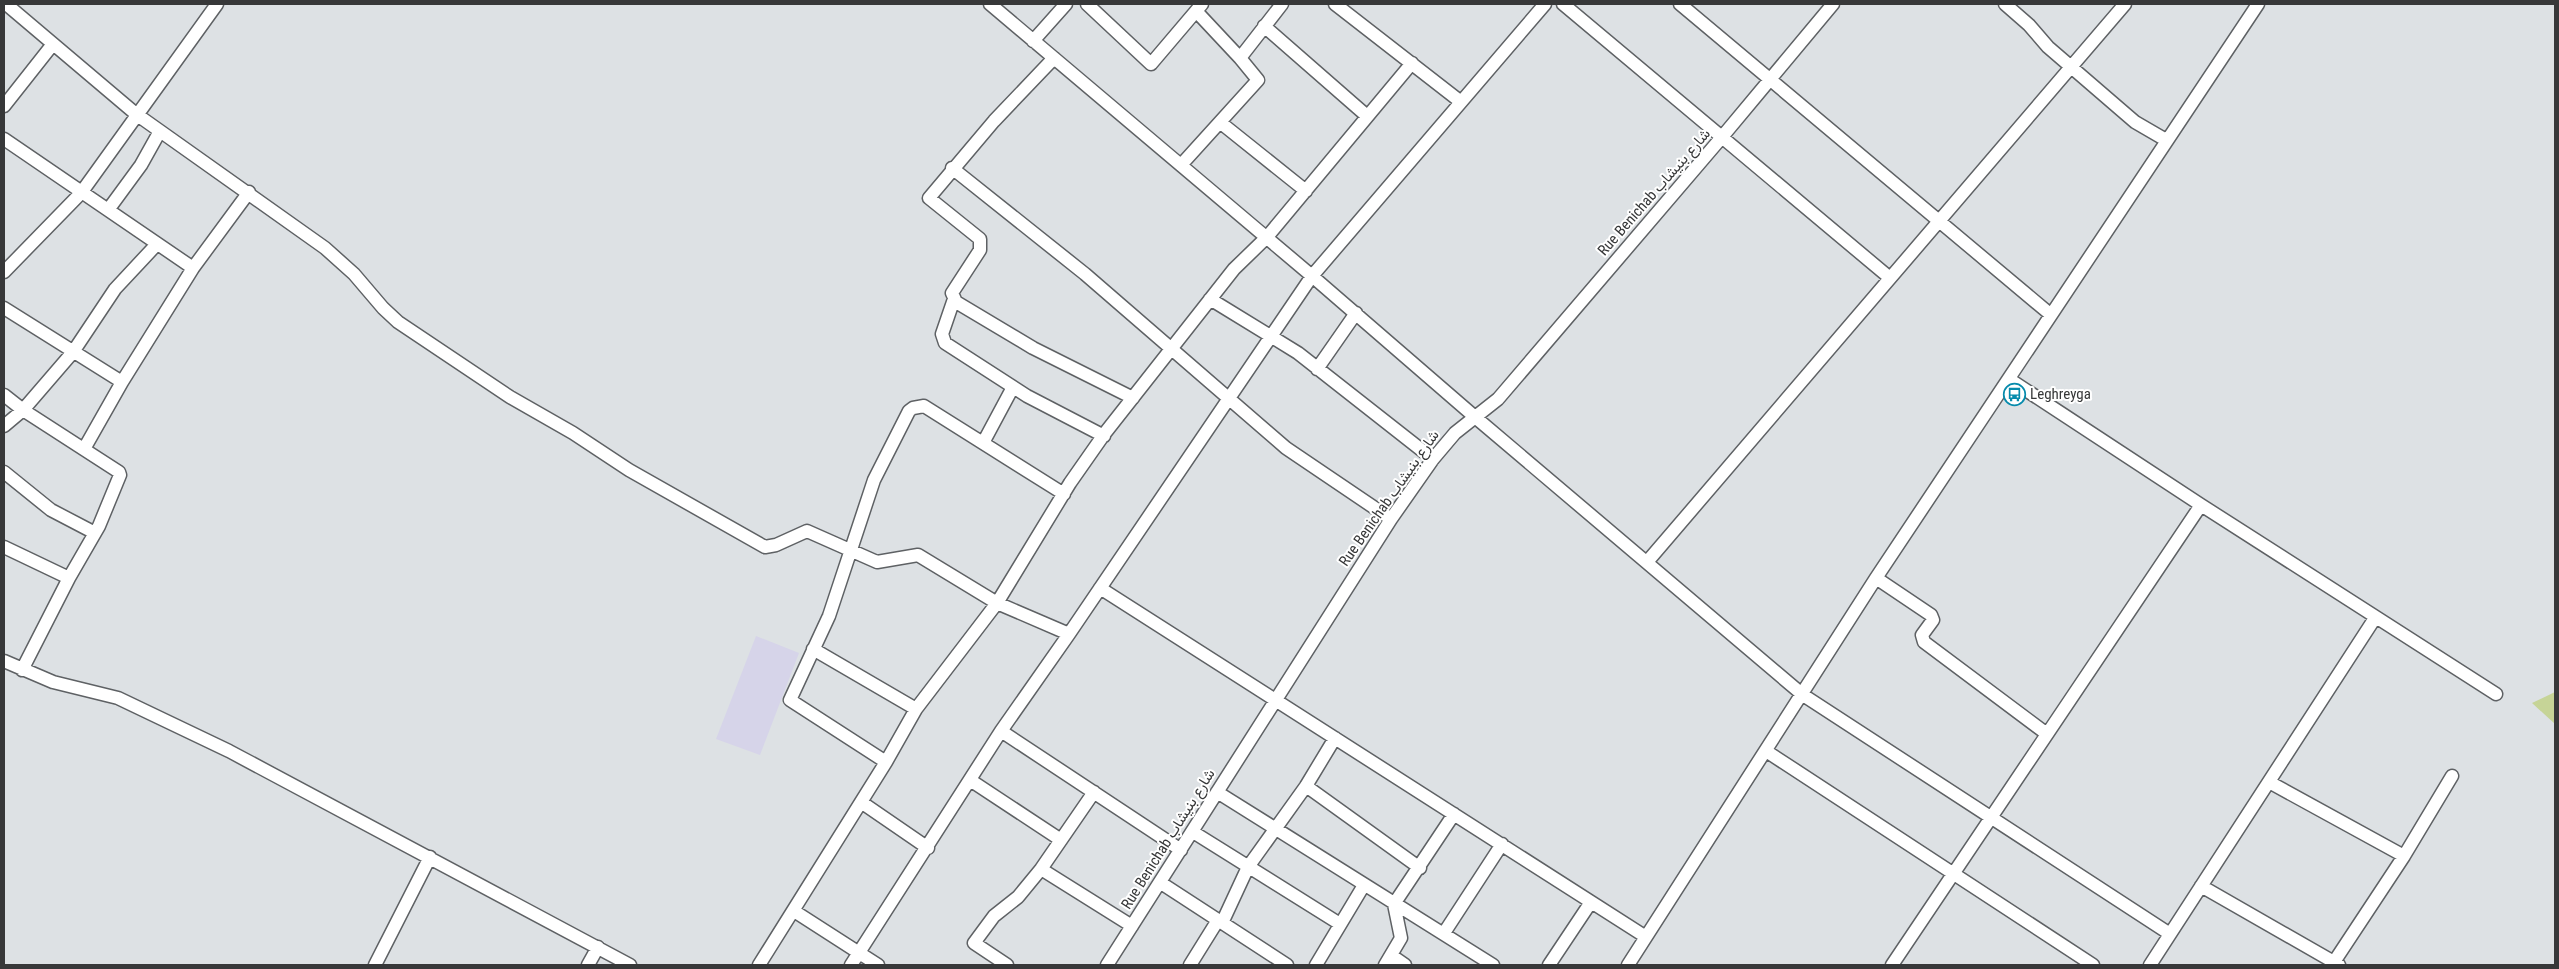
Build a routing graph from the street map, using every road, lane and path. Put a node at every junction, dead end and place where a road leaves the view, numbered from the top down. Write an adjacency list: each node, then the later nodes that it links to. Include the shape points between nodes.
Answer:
1 (6, 4): 18 (street)
2 (217, 4): 26 (street)
3 (990, 4): 17 (street)
4 (1066, 4): 17 (street)
5 (1087, 4): 15 (street, via 1150,64)
6 (1282, 4): 16 (street)
7 (1335, 4): 21 (street)
8 (1545, 4): 24 (street)
9 (1563, 4): 30 (street)
10 (1680, 4): 23 (street)
11 (1833, 4): 23 (street, Rue Benichab شارع بنيشاب)
12 (2005, 4): 22 (street)
13 (2125, 4): 22 (street)
14 (2258, 4): 32 (street)
15 (1199, 8): 20 (street)
16 (1264, 26): 20 (street); 27 (street)
17 (1033, 41): 19 (street)
18 (53, 44): 25 (street); 26 (street)
19 (1054, 58): 33 (street); 34 (street)
20 (1240, 58): 28 (street, via 1258,80)
21 (1412, 63): 24 (street); 27 (street)
22 (2072, 66): 32 (street, via 2135,122); 39 (street)
23 (1770, 79): 30 (street, Rue Benichab شارع بنيشاب); 39 (street)
24 (1461, 102): 44 (street)
25 (4, 106)
26 (136, 114): 29 (street); 35 (street)
27 (1368, 116): 37 (street)
28 (1221, 123): 33 (street); 37 (street)
29 (160, 131): 36 (street); 38 (street, via 142,165)
30 (1722, 137): 45 (street); 62 (street, Rue Benichab شارع بنيشاب, via 1498,399)
31 (4, 139): 35 (street)
32 (2166, 140): 50 (street)
33 (1182, 165): 40 (street)
34 (952, 168): 46 (street, via 930,194 930,200 981,242 980,250 952,293); 52 (street, via 1085,274)
35 (80, 192): 38 (street); 43 (street)
36 (249, 192): 42 (street); 74 (street, via 325,248 398,322 628,470 765,547 806,531)
37 (1306, 192): 40 (street)
38 (108, 210): 41 (street)
39 (1938, 221): 45 (street); 50 (street)
40 (1267, 237): 44 (street); 47 (street, via 1234,268)
41 (157, 244): 42 (street); 53 (street, via 115,289)
42 (193, 268): 56 (street)
43 (4, 272)
44 (1312, 276): 49 (street); 51 (street)
45 (1890, 278): 75 (street)
46 (954, 299): 57 (street, via 942,339); 59 (street, via 1034,348)
47 (1210, 299): 51 (street); 52 (street)
48 (4, 308): 53 (street)
49 (1356, 313): 54 (street); 62 (street)
50 (2050, 314): 55 (street)
51 (1272, 338): 54 (street); 60 (street)
52 (1171, 348): 59 (street); 60 (street)
53 (73, 352): 56 (street); 61 (street)
54 (1317, 369): 67 (street)
55 (2009, 379): 70 (street); 77 (street)
56 (122, 382): 66 (street)
57 (1013, 387): 64 (street); 65 (street)
58 (4, 394): 61 (street)
59 (1133, 398): 64 (street)
60 (1229, 399): 71 (street, via 1286,448); 78 (street)
61 (23, 410): 63 (street); 66 (street)
62 (1475, 417): 67 (street, Rue Benichab شارع بنيشاب, via 1455,433); 75 (street)
63 (4, 426)
64 (1104, 436): 69 (street)
65 (983, 443): 69 (street); 74 (street, via 924,406 908,411 874,480)
66 (84, 449): 72 (street, via 120,475)
67 (1433, 459): 71 (street, Rue Benichab شارع بنيشاب)
68 (4, 472): 72 (street, via 51,510)
69 (1064, 494): 79 (street)
70 (2201, 505): 80 (street); 90 (street)
71 (1391, 519): 87 (street, Rue Benichab شارع بنيشاب)
72 (95, 533): 76 (street)
73 (4, 547): 76 (street)
74 (852, 550): 79 (street, via 877,562 918,555); 82 (street, via 829,616)
75 (1647, 562): 86 (street)
76 (69, 578): 84 (street)
77 (1876, 578): 86 (street); 90 (street, via 1931,615 1933,620 1922,635 1924,642)
78 (1100, 588): 81 (street); 87 (street)
79 (997, 603): 81 (street); 88 (street)
80 (2375, 618): 85 (street); 96 (street)
81 (1069, 634): 89 (street)
82 (813, 649): 88 (street); 93 (street, via 790,700)
83 (4, 661): 84 (street)
84 (22, 670): 110 (street, via 53,682 118,698 229,751)
85 (2496, 694)
86 (1803, 695): 92 (street); 102 (street)
87 (1274, 699): 91 (street); 99 (street, Rue Benichab شارع بنيشاب)
88 (916, 709): 93 (street)
89 (1001, 730): 95 (street); 98 (street)
90 (2047, 734): 102 (street)
91 (1336, 738): 97 (street); 101 (street)
92 (1766, 751): 114 (street); 126 (street)
93 (886, 762): 100 (street)
94 (2452, 776): 109 (street)
95 (970, 780): 105 (street); 107 (street)
96 (2269, 782): 109 (street); 117 (street)
97 (1306, 786): 103 (street); 113 (street)
98 (1094, 792): 105 (street); 108 (street)
99 (1217, 792): 103 (street); 104 (street, Rue Benichab شارع بنيشاب)
100 (861, 802): 107 (street); 120 (street)
101 (1454, 814): 106 (street); 113 (street)
102 (1992, 818): 114 (street); 125 (street)
103 (1275, 828): 111 (street); 116 (street)
104 (1193, 832): 108 (street, Rue Benichab شارع بنيشاب); 111 (street)
105 (1061, 840): 112 (street)
106 (1502, 844): 118 (street); 124 (street)
107 (928, 848): 128 (street)
108 (1181, 850): 115 (street, Rue Benichab شارع بنيشاب)
109 (2404, 856): 130 (street)
110 (430, 857): 127 (street); 131 (street)
111 (1248, 867): 121 (street); 122 (street)
112 (1041, 868): 123 (street); 137 (street, via 1018,896 994,916 974,943)
113 (1420, 868): 119 (street)
114 (1953, 875): 146 (street); 147 (street)
115 (1161, 883): 121 (street); 123 (street, Rue Benichab شارع بنيشاب)
116 (1364, 885): 119 (street); 122 (street)
117 (2202, 886): 125 (street); 130 (street)
118 (1591, 902): 126 (street); 144 (street)
119 (1394, 904): 124 (street); 129 (street, via 1401,938)
120 (794, 911): 128 (street); 134 (street)
121 (1220, 922): 139 (street); 140 (street)
122 (1340, 924): 141 (street)
123 (1132, 926): 138 (street, Rue Benichab شارع بنيشاب)
124 (1444, 934): 143 (street)
125 (2170, 934): 148 (street)
126 (1646, 938): 145 (street)
127 (598, 947): 132 (street); 133 (street)
128 (859, 952): 135 (street); 136 (street)
129 (1388, 961): 142 (street)
130 (2335, 964)
131 (375, 965)
132 (588, 965)
133 (630, 965)
134 (759, 965)
135 (851, 965)
136 (878, 965)
137 (1007, 965)
138 (1107, 965)
139 (1190, 965)
140 (1287, 965)
141 (1316, 965)
142 (1405, 965)
143 (1493, 965)
144 (1549, 965)
145 (1628, 965)
146 (1892, 965)
147 (2093, 965)
148 (2150, 965)

